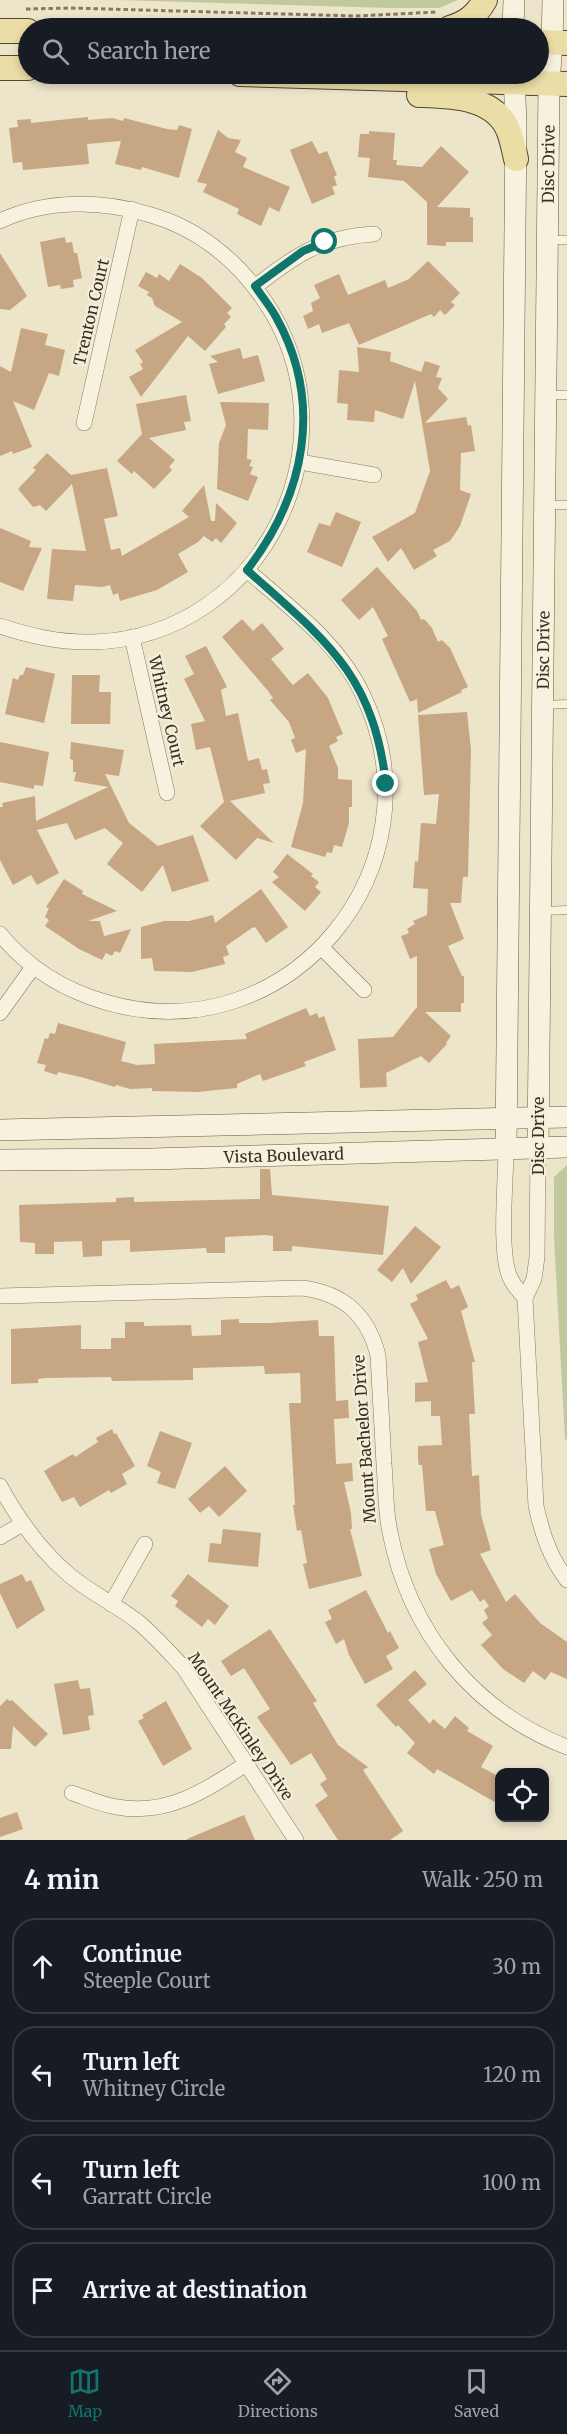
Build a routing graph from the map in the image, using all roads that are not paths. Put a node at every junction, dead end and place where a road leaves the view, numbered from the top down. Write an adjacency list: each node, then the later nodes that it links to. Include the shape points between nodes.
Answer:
1 (485, 0): 4 (main road)
2 (514, 0): 5 (main road)
3 (553, 0): 8 (main road, Disc Drive)
4 (471, 18)
5 (513, 18)
6 (18, 23): 7 (main road)
7 (0, 31)
8 (553, 43): 13 (main road, Disc Drive)
9 (0, 68): 10 (main road)
10 (18, 68)
11 (316, 84): 14 (main road, via 365,93 467,98 501,119)
12 (514, 84): 14 (main road, Disc Drive)
13 (558, 84): 18 (main road, Disc Drive)
14 (516, 159): 42 (main road, Disc Drive)
15 (132, 209): 16 (street, via 69,204); 19 (street, via 186,229 213,246); 22 (street, Trenton Court)
16 (0, 221)
17 (374, 234): 19 (street, via 349,236 303,251)
18 (557, 240): 20 (main road, Disc Drive)
19 (255, 286): 23 (street, via 276,317 297,374 303,413)
20 (546, 395): 21 (lane); 25 (main road, Disc Drive)
21 (567, 395)
22 (84, 423)
23 (300, 462): 24 (street); 27 (street, via 279,522)
24 (374, 475)
25 (544, 505): 26 (lane); 31 (main road, Disc Drive)
26 (567, 505)
27 (247, 570): 29 (street, via 190,615); 36 (street, via 313,629 346,666 363,694 382,753 385,813 377,852 359,898)
28 (0, 626): 29 (street, via 62,641)
29 (132, 637): 32 (street, Whitney Court)
30 (567, 704): 31 (lane)
31 (543, 705): 34 (main road, Disc Drive)
32 (167, 793)
33 (567, 910): 34 (lane)
34 (540, 911): 40 (main road, Disc Drive)
35 (0, 934): 37 (street)
36 (322, 948): 37 (street, via 277,982 250,996 186,1011 154,1011 90,998); 38 (street)
37 (33, 967): 39 (street)
38 (364, 990)
39 (0, 1012)
40 (538, 1118): 41 (main road, Vista Boulevard); 42 (main road, Vista Boulevard); 45 (main road, Disc Drive)
41 (567, 1118)
42 (507, 1119): 43 (main road, Vista Boulevard); 46 (main road, Disc Drive)
43 (0, 1130)
44 (567, 1147): 45 (main road, Vista Boulevard)
45 (538, 1148): 46 (main road, Vista Boulevard); 49 (street, Disc Drive, via 537,1257 534,1279)
46 (506, 1149): 47 (main road, Vista Boulevard); 49 (street, Disc Drive, via 505,1252 509,1275)
47 (0, 1160)
48 (0, 1296): 56 (street, Mount Bachelor Drive, via 303,1288 321,1291 351,1307 365,1322 378,1354 389,1530 408,1596 431,1638 464,1680 522,1726)
49 (525, 1298): 54 (street, Disc Drive, via 536,1506 549,1550)
50 (0, 1486): 51 (street, Mount McKinley Drive)
51 (22, 1524): 52 (street); 55 (street, Mount McKinley Drive, via 68,1574)
52 (0, 1537)
53 (145, 1544): 55 (street)
54 (567, 1581)
55 (111, 1604): 57 (street, Mount McKinley Drive, via 136,1621 183,1667)
56 (567, 1747)
57 (246, 1764): 58 (street, via 205,1791 162,1808 115,1807); 59 (street, Mount McKinley Drive)
58 (72, 1793)
59 (296, 1840)

